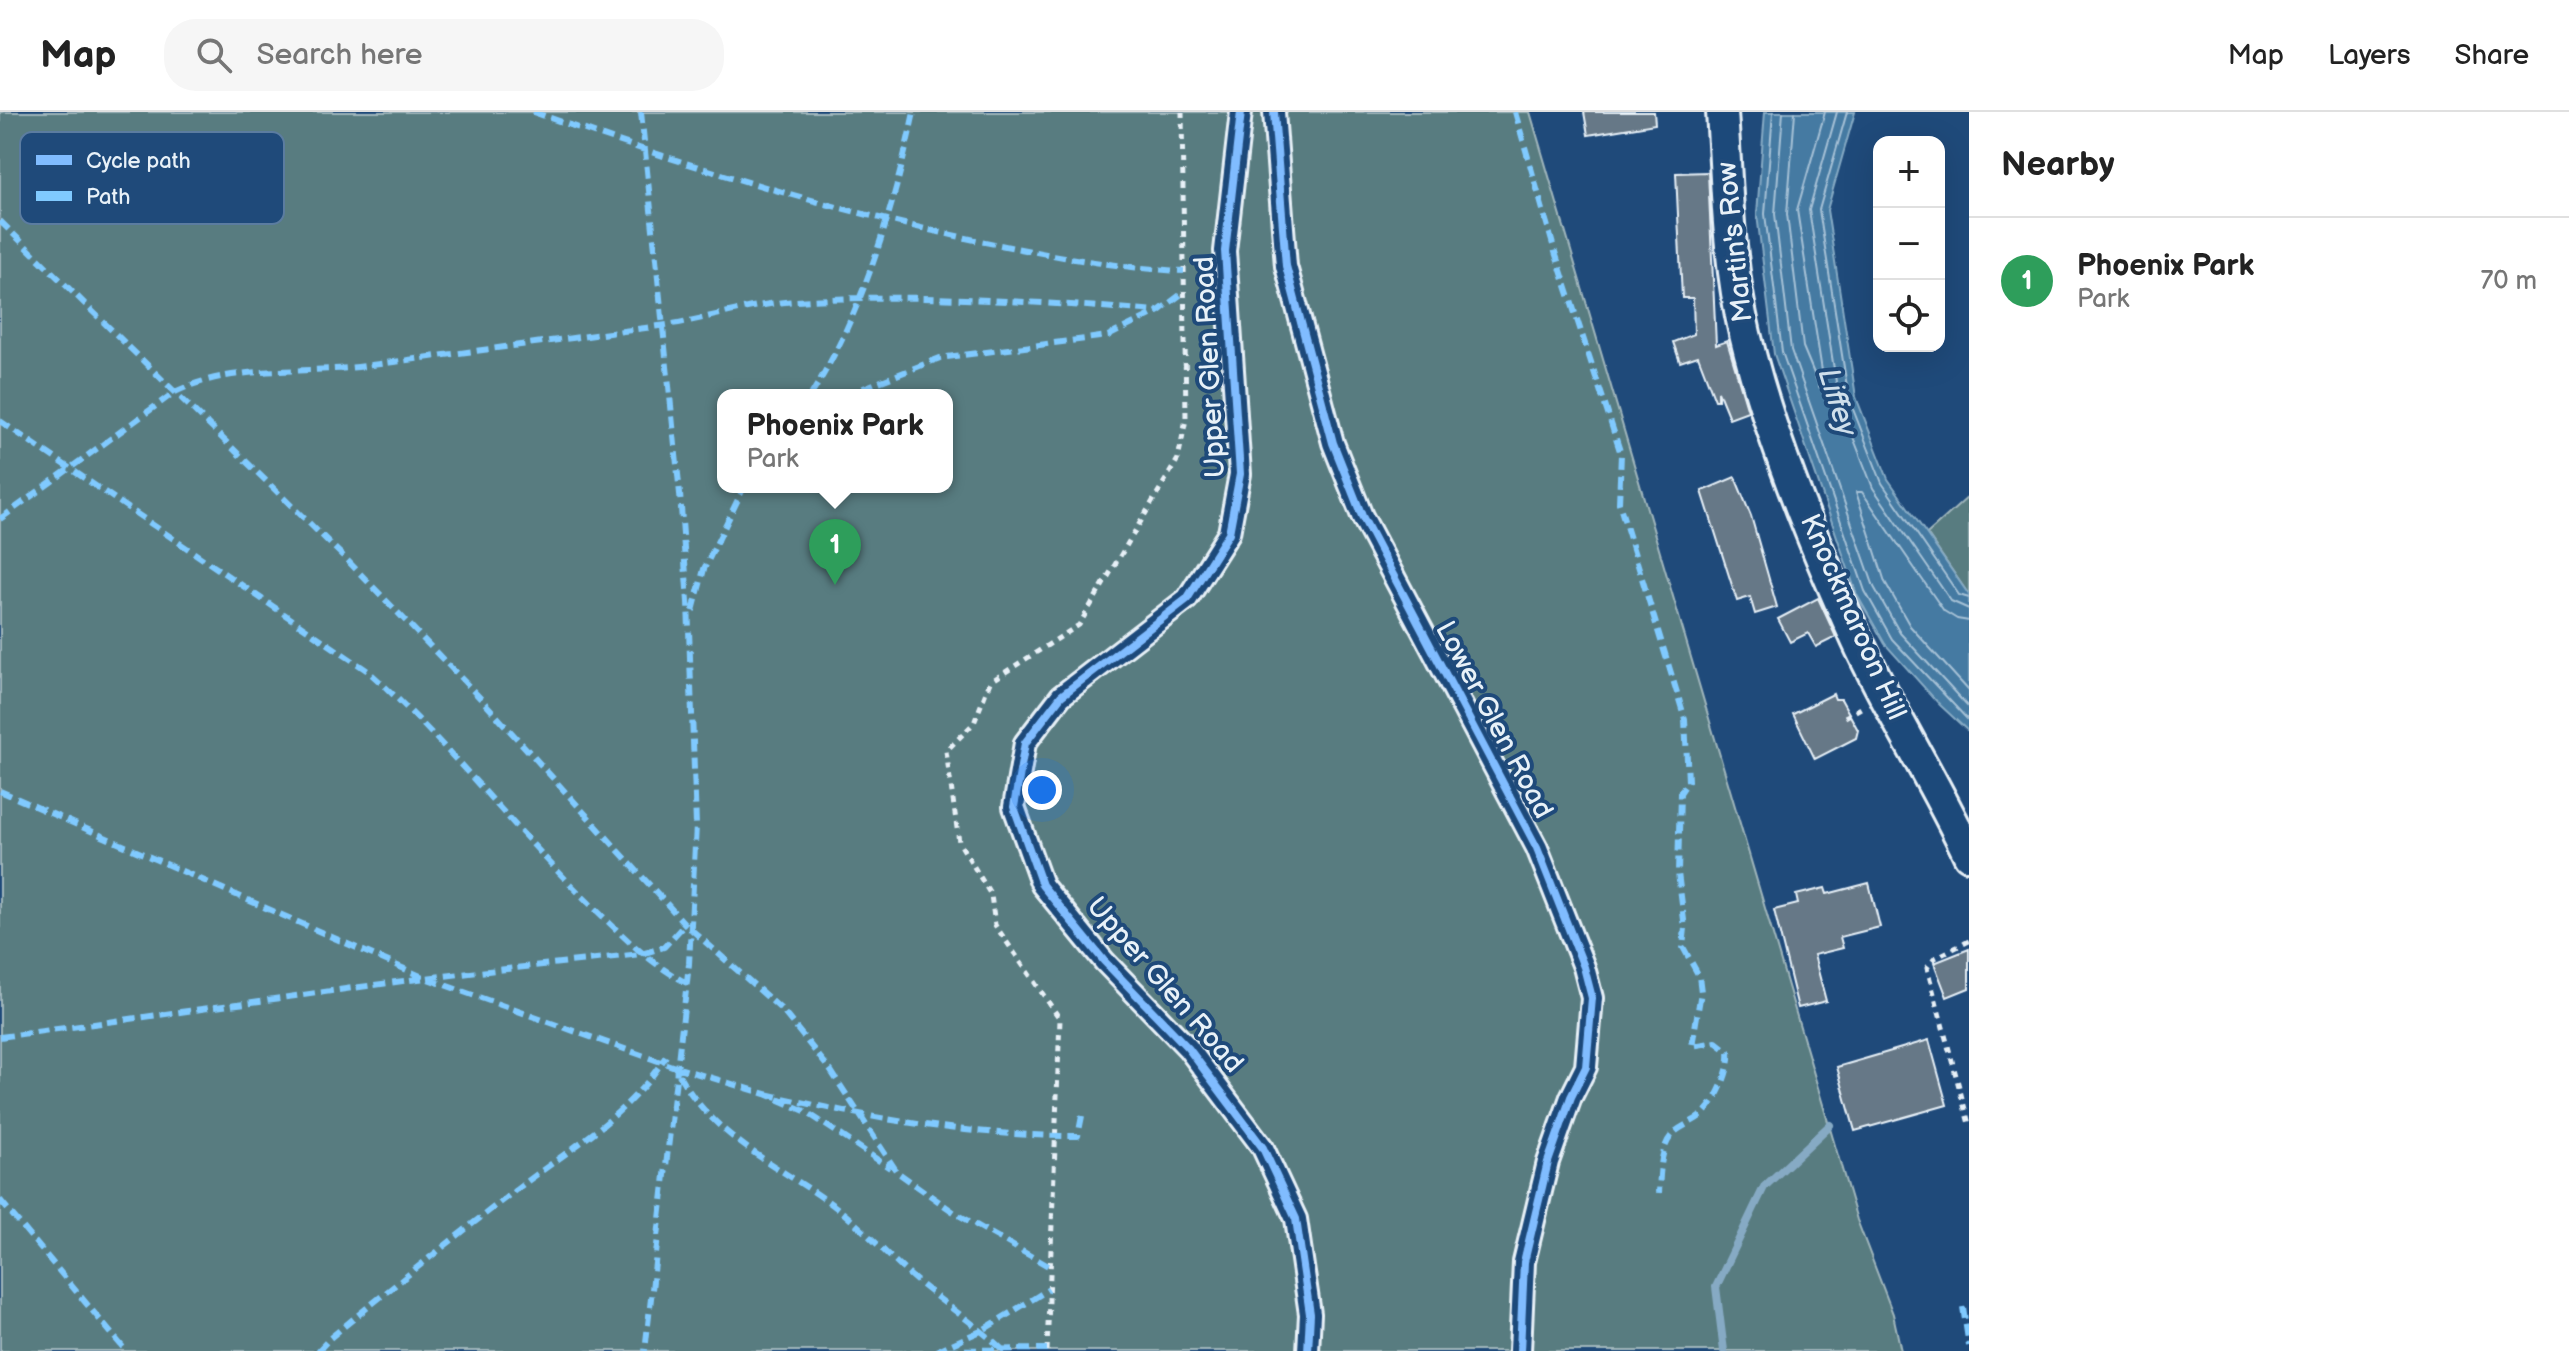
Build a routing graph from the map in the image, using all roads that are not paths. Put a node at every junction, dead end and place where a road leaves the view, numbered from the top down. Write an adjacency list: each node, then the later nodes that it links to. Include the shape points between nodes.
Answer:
1 (1241, 112): 6 (street, Upper Glen Road, via 1225,251 1240,474 1229,533 1187,599 1061,696 1025,743 1014,807 1042,885 1104,961 1188,1048 1263,1148 1296,1219 1310,1314)
2 (1274, 112): 7 (street, Lower Glen Road, via 1286,266 1333,443 1362,516 1537,848 1592,998 1586,1067 1548,1162 1524,1262)
3 (1722, 112): 4 (street, Martin's Row, via 1732,256)
4 (1754, 371): 5 (street, Knockmaroon Hill, via 1858,641)
5 (1969, 855)
6 (1308, 1351)
7 (1520, 1351)

